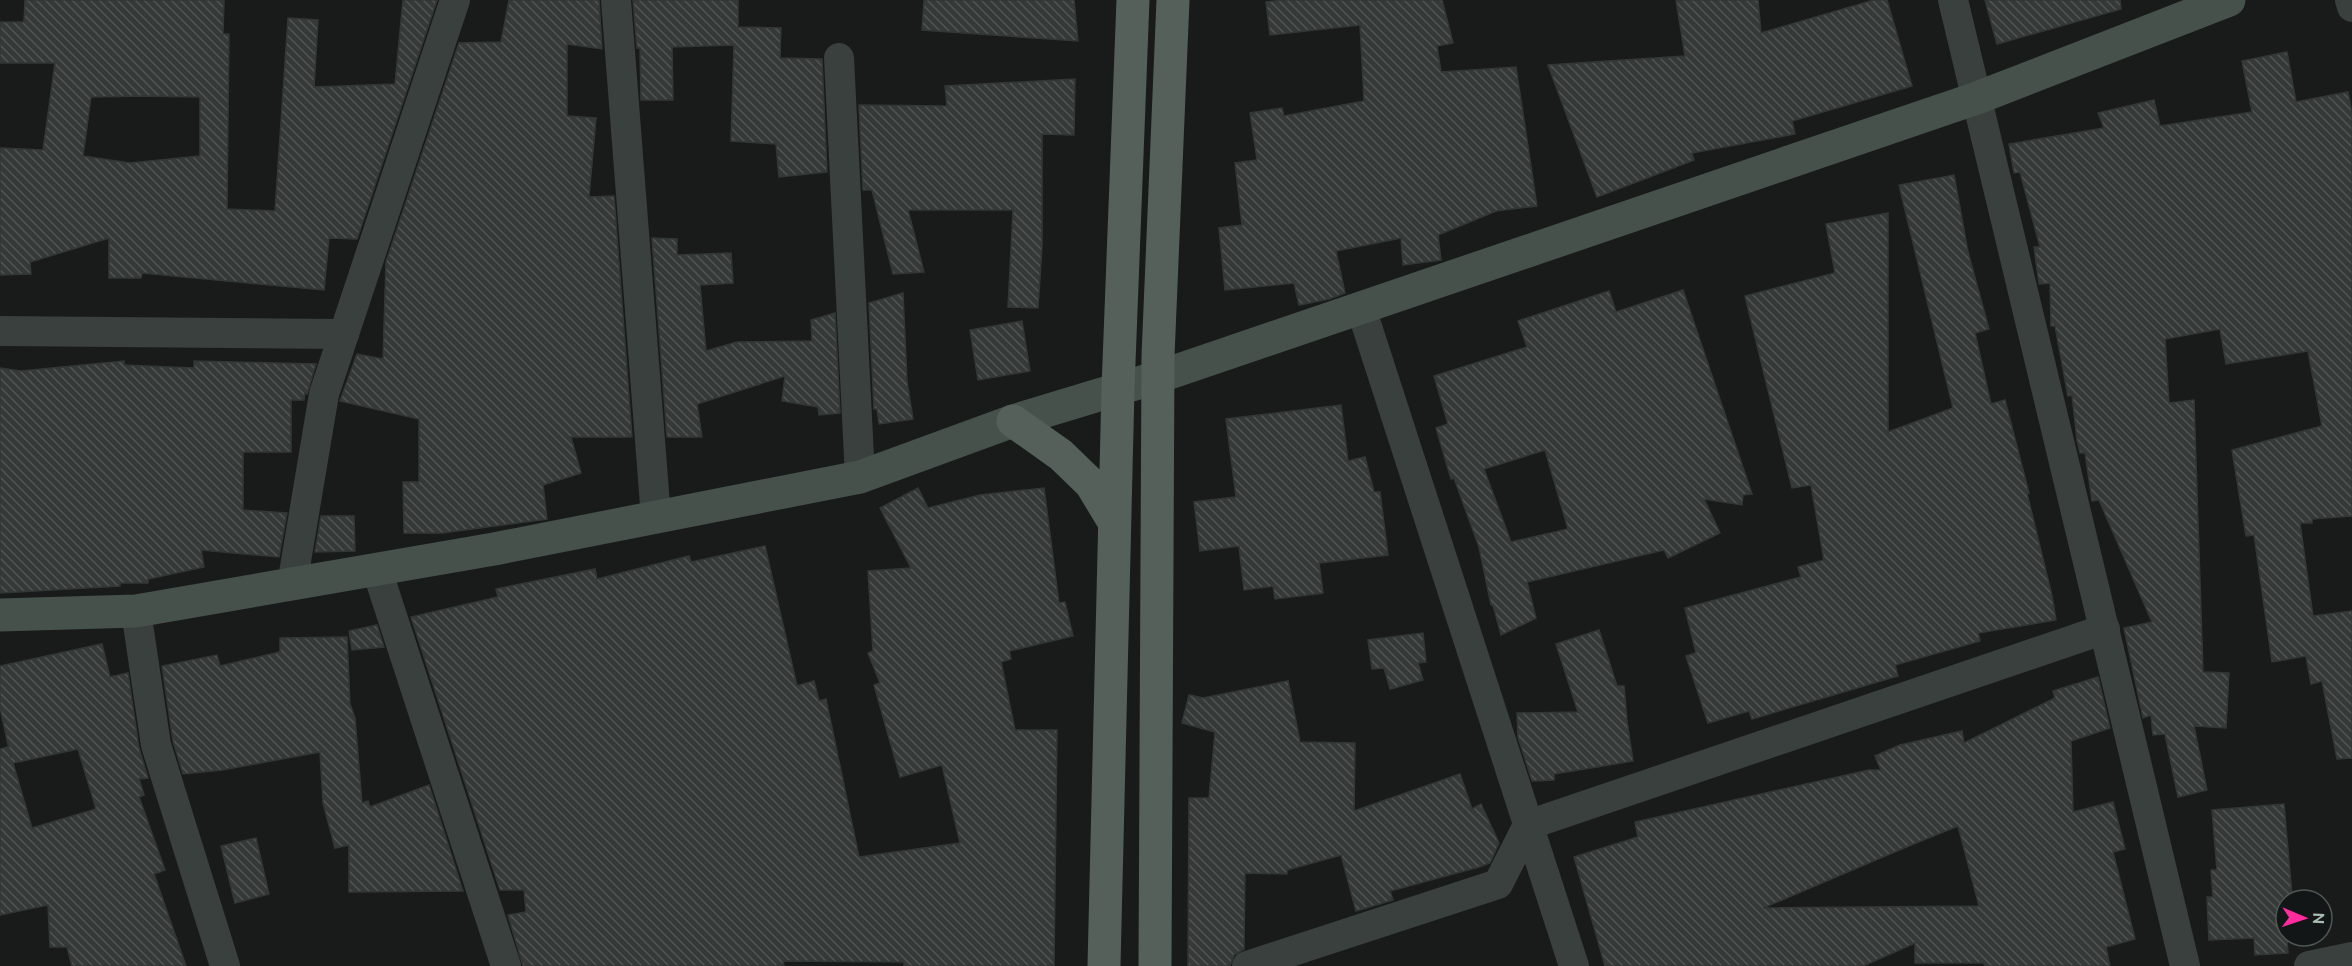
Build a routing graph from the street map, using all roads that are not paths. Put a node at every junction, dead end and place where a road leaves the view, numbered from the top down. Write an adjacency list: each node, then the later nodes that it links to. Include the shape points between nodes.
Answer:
1 (455, 0): 13 (street)
2 (616, 0): 18 (street)
3 (1133, 0): 15 (main road)
4 (1173, 0): 14 (main road)
5 (1953, 0): 10 (street)
6 (2229, 0): 10 (main road)
7 (2350, 0): 8 (street)
8 (2352, 7)
9 (839, 58): 17 (street)
10 (1977, 98): 11 (main road); 24 (street)
11 (1361, 308): 14 (main road); 25 (street)
12 (0, 331): 13 (street)
13 (344, 334): 21 (street, via 324,394)
14 (1158, 377): 15 (main road); 30 (main road)
15 (1118, 388): 16 (main road); 19 (main road)
16 (1013, 422): 17 (main road); 19 (main road, via 1061,455 1091,484)
17 (860, 477): 18 (main road)
18 (656, 518): 20 (main road)
19 (1114, 522): 27 (main road)
20 (377, 570): 21 (main road); 29 (street)
21 (292, 585): 22 (main road)
22 (136, 611): 23 (main road); 28 (street, via 156,745)
23 (0, 615)
24 (2105, 629): 25 (street); 33 (street)
25 (1528, 825): 31 (street, via 1498,884); 32 (street)
26 (2352, 957): 34 (street)
27 (1102, 965)
28 (225, 966)
29 (506, 966)
30 (1155, 966)
31 (1247, 966)
32 (1574, 966)
33 (2185, 966)
34 (2309, 966)

